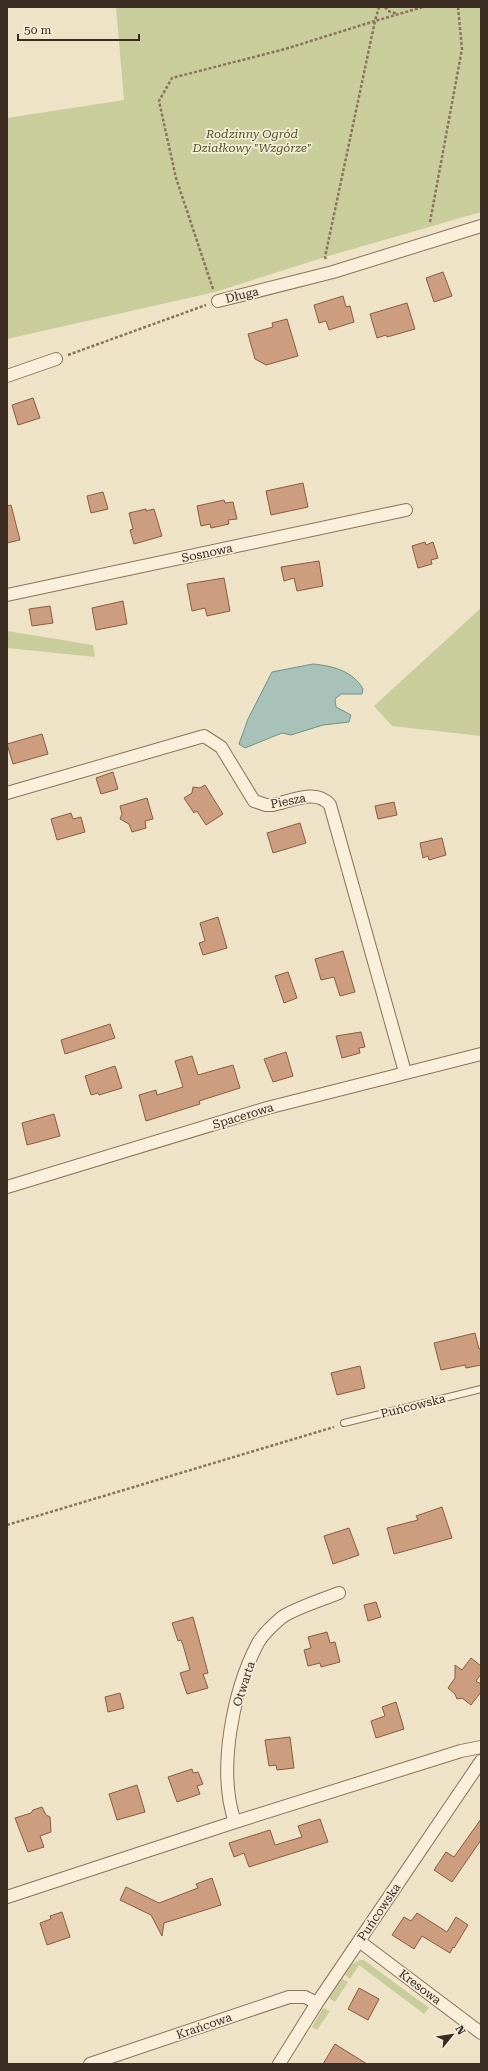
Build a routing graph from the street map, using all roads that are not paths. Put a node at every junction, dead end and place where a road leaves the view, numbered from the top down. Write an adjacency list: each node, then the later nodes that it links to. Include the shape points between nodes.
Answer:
1 (481, 226): 2 (street, Długa, via 333,272)
2 (218, 301)
3 (56, 359): 4 (street)
4 (7, 376)
5 (406, 510): 6 (street, Sosnowa)
6 (7, 596)
7 (7, 793): 9 (street, Piesza, via 204,736 221,747 254,801 273,805 314,796 326,800 330,805)
8 (481, 1054): 9 (street, Spacerowa)
9 (405, 1072): 10 (street, Spacerowa, via 266,1108)
10 (7, 1187)
11 (481, 1389): 12 (lane, Puńcowska)
12 (344, 1424)
13 (339, 1593): 16 (street, Otwarta, via 282,1617 259,1642 239,1693 228,1744 227,1776)
14 (481, 1747): 16 (street, via 461,1751)
15 (481, 1761): 18 (street, Puńcowska)
16 (235, 1822): 17 (street)
17 (7, 1897)
18 (359, 1941): 19 (street, Puńcowska); 20 (street, Kresowa)
19 (316, 2003): 21 (street, Krańcowa, via 305,1997 289,1997); 22 (street, Puńcowska)
20 (481, 2033)
21 (90, 2064)
22 (279, 2064)

